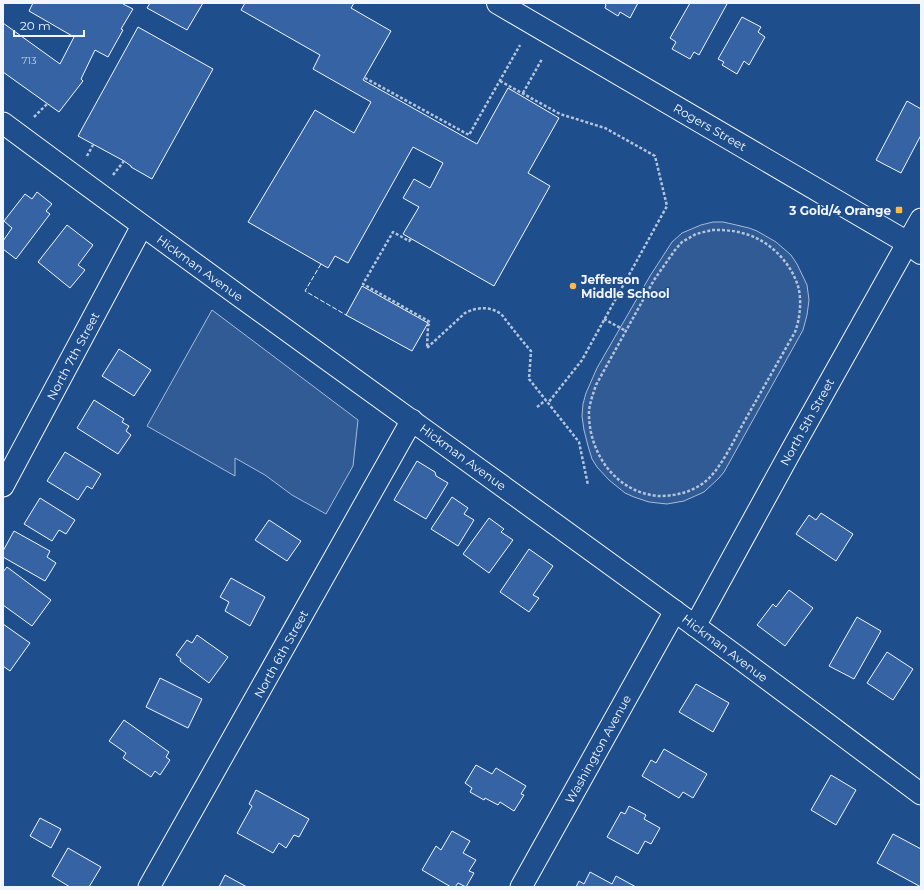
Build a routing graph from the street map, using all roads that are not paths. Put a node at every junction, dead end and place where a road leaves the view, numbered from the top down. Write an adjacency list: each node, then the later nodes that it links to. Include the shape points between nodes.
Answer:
1 (498, 3): 5 (street, Rogers Street)
2 (3, 123): 4 (street, Hickman Avenue)
3 (921, 219): 5 (street, North 5th Street)
4 (142, 226): 6 (street, Hickman Avenue); 7 (street, North 7th Street)
5 (914, 248): 9 (street, North 5th Street, via 795,444)
6 (412, 420): 8 (street, Hickman Avenue); 11 (street, North 6th Street)
7 (3, 486)
8 (675, 611): 9 (street, Hickman Avenue); 12 (street, Washington Avenue)
9 (695, 626): 10 (street, Hickman Avenue)
10 (921, 794)
11 (149, 887)
12 (521, 887)

